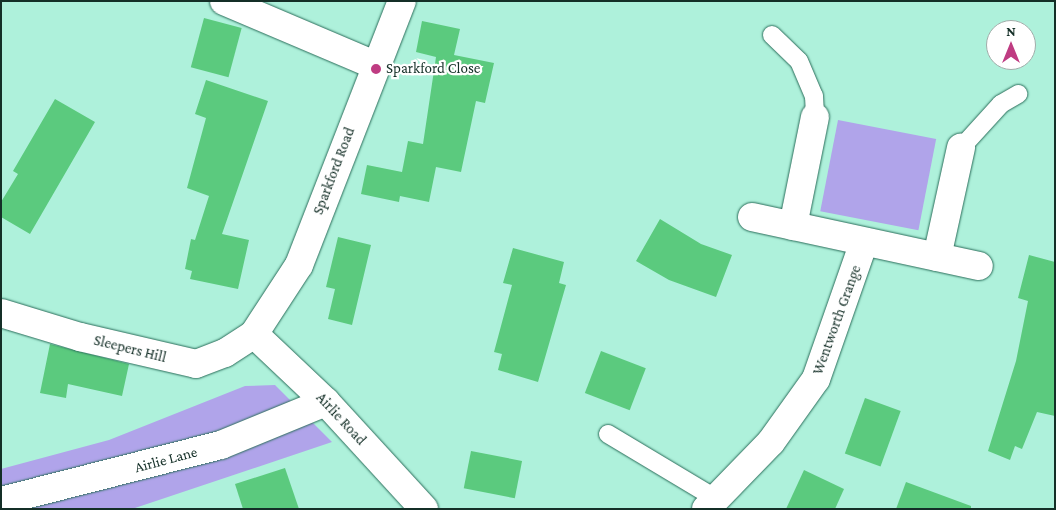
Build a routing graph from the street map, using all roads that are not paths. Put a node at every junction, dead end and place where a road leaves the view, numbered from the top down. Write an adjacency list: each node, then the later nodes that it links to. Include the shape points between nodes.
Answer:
1 (224, 1): 4 (street)
2 (402, 1): 4 (street, Sparkford Road)
3 (772, 34): 6 (lane, via 799,62 814,96)
4 (375, 65): 14 (street, Sparkford Road, via 298,265)
5 (1018, 94): 7 (lane, via 1001,104)
6 (815, 117): 9 (street)
7 (961, 148): 11 (street)
8 (752, 217): 9 (street)
9 (793, 226): 10 (street)
10 (864, 242): 11 (street); 18 (street, Wentworth Grange, via 816,379 771,442)
11 (937, 257): 12 (street)
12 (979, 266)
13 (1, 313): 14 (street, Sleepers Hill, via 80,337 196,364 225,353)
14 (254, 334): 15 (street, Airlie Road)
15 (326, 402): 17 (street, Airlie Lane, via 221,445); 19 (street, Airlie Road)
16 (608, 434): 18 (lane)
17 (1, 501)
18 (711, 503)
19 (424, 509)

